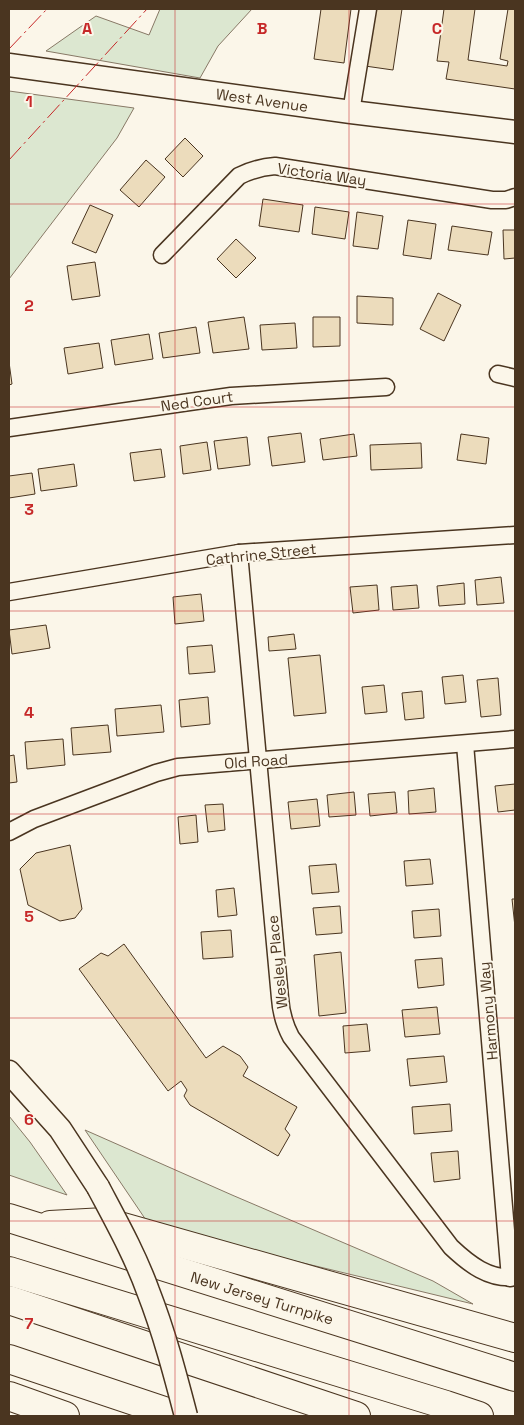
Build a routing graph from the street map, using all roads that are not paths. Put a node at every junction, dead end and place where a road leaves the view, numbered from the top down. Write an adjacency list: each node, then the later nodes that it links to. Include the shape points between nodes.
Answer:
1 (368, 9): 3 (street)
2 (9, 65): 3 (street, West Avenue)
3 (351, 112): 4 (street, West Avenue)
4 (515, 132)
5 (515, 197): 6 (street, Victoria Way, via 492,200 275,166 264,167 239,176)
6 (162, 255)
7 (498, 374): 8 (street)
8 (515, 378)
9 (386, 387): 10 (street, Ned Court, via 231,396)
10 (9, 428)
11 (515, 535): 12 (street, Cathrine Street)
12 (239, 553): 13 (street, Cathrine Street); 16 (street, Wesley Place)
13 (9, 592)
14 (515, 739): 15 (street, Old Road)
15 (465, 744): 16 (street, Old Road); 21 (street, Harmony Way)
16 (258, 761): 17 (street, Old Road, via 178,767 156,773 34,818); 21 (street, Wesley Place, via 280,1004 285,1025 451,1247 480,1270 494,1276)
17 (9, 832)
18 (9, 1072): 29 (street, bridge, via 60,1129 98,1187 127,1240 165,1338)
19 (20, 1222): 23 (highway, via 105,1222); 25 (highway, New Jersey Turnpike)
20 (9, 1271): 31 (highway)
21 (513, 1278)
22 (9, 1300): 30 (highway)
23 (515, 1338)
24 (9, 1359): 28 (highway)
25 (515, 1377)
26 (9, 1396): 27 (highway)
27 (65, 1416)
28 (179, 1416)
29 (186, 1416)
30 (356, 1416)
31 (479, 1416)

